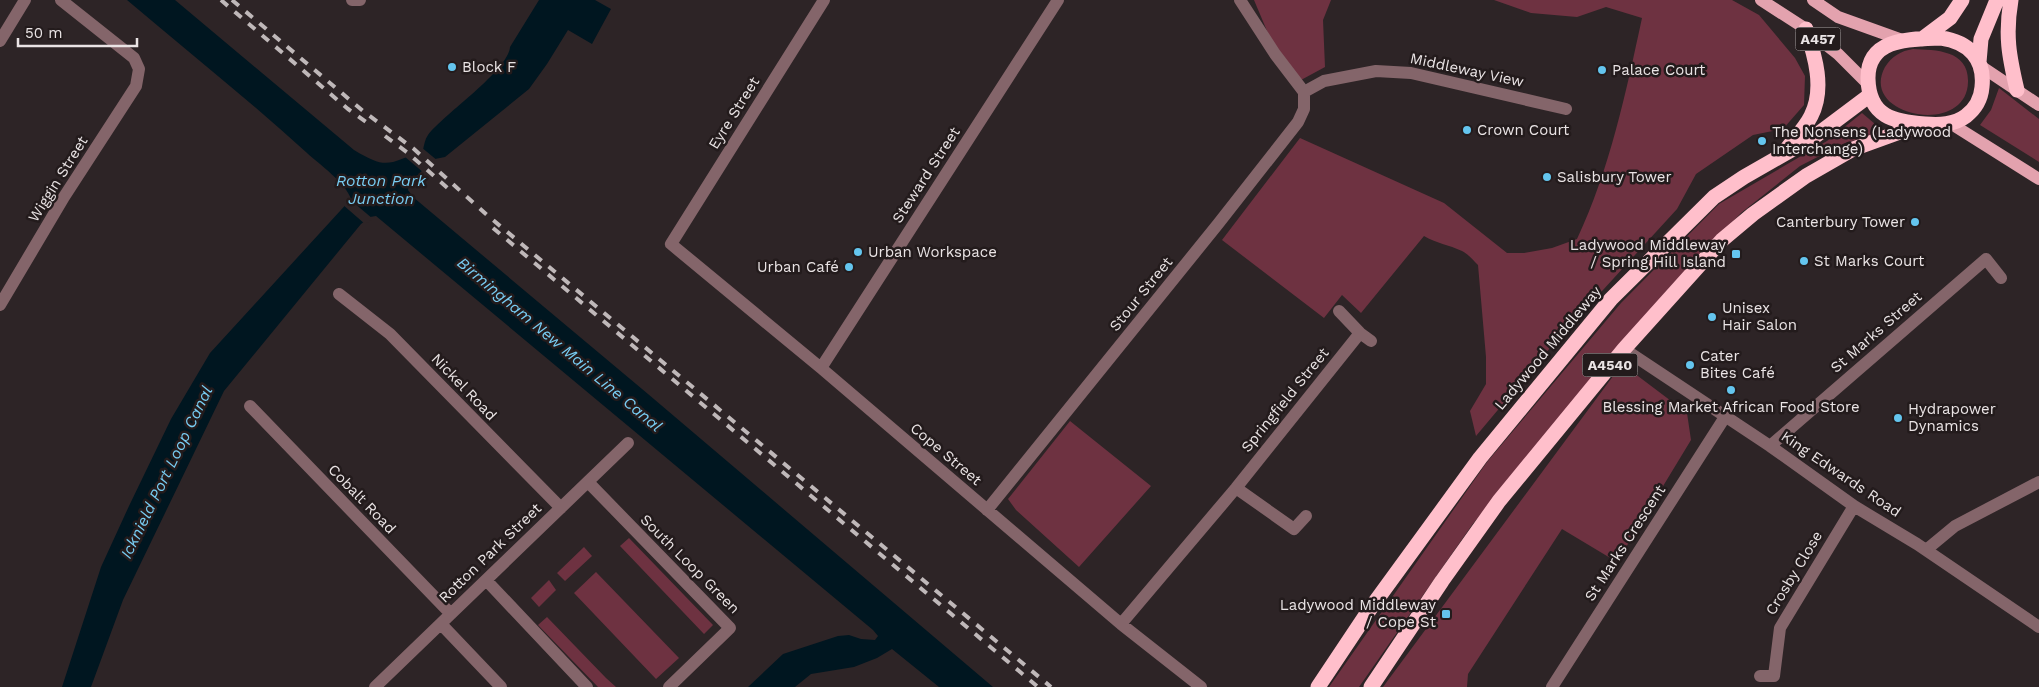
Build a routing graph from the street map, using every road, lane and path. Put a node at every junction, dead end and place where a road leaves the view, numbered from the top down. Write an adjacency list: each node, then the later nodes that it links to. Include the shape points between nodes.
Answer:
1 (25, 0): 14 (street)
2 (61, 0): 28 (street, Wiggin Street, via 134,58 138,69 136,86 64,197)
3 (824, 0): 25 (street, Eyre Street)
4 (1058, 0): 33 (street, Steward Street)
5 (1240, 0): 18 (street)
6 (1761, 0): 11 (main road, A457)
7 (1813, 0): 13 (main road, A457, via 1838,17)
8 (1962, 0): 12 (highway, via 1950,18)
9 (1997, 0): 15 (highway, A4540, via 1981,39)
10 (2010, 0): 17 (highway, via 2008,52)
11 (1806, 29): 16 (main road, A457, via 1838,54); 23 (highway, A4540, via 1814,53 1819,88 1816,105 1811,118)
12 (1922, 39): 13 (highway); 15 (highway, via 1941,38 1956,42 1968,48)
13 (1902, 40): 16 (highway, via 1886,46 1876,56 1868,74)
14 (0, 41)
15 (1981, 64): 17 (main road); 21 (highway, A4540, via 1978,102 1966,116)
16 (1869, 90): 22 (highway, A4540, via 1875,105 1891,119); 23 (highway, Ladywood Middleway / A4540, via 1814,136)
17 (2017, 90): 19 (main road)
18 (1304, 92): 20 (street, Middleway View, via 1324,81 1376,71 1411,73); 43 (street, Stour Street, via 1304,109 1298,122)
19 (2039, 105)
20 (1566, 109)
21 (1950, 122): 22 (highway, A4540); 24 (main road)
22 (1922, 124): 32 (highway, A4540, via 1853,150 1806,176 1759,209 1722,240)
23 (1782, 155): 57 (highway, Ladywood Middleway / A4540, via 1714,197 1611,299 1480,458 1370,609)
24 (2039, 179)
25 (672, 244): 33 (street, Cope Street)
26 (2001, 278): 37 (street, St Marks Street, via 1986,259)
27 (339, 294): 42 (street, Nickel Road, via 390,334)
28 (0, 305)
29 (1339, 311): 30 (street)
30 (1360, 333): 31 (street); 40 (street, Springfield Street)
31 (1371, 341)
32 (1624, 349): 35 (street, King Edwards Road); 58 (highway, A4540, via 1499,501)
33 (821, 368): 43 (street, Cope Street)
34 (250, 406): 47 (street, Cobalt Road)
35 (1725, 417): 37 (street, King Edwards Road); 59 (street, St Marks Crescent)
36 (628, 443): 38 (street, Rotton Park Street)
37 (1770, 446): 41 (street, King Edwards Road)
38 (588, 482): 42 (street, Rotton Park Street); 55 (street, South Loop Green, via 730,628)
39 (2039, 482): 45 (street, via 1955,526)
40 (1236, 488): 44 (street, via 1294,529); 49 (street, Springfield Street)
41 (1854, 506): 45 (street, King Edwards Road); 51 (street, Crosby Close, via 1780,628 1774,676)
42 (561, 508): 46 (street, Rotton Park Street)
43 (987, 510): 49 (street, Cope Street)
44 (1306, 516)
45 (1926, 550): 50 (street, King Edwards Road)
46 (486, 580): 47 (street, Rotton Park Street); 54 (street)
47 (451, 614): 48 (street, Rotton Park Street)
48 (441, 624): 52 (street, Rotton Park Street); 53 (street)
49 (1121, 624): 56 (street, Cope Street)
50 (2039, 627)
51 (1760, 676)
52 (375, 687)
53 (501, 687)
54 (587, 687)
55 (668, 687)
56 (1201, 687)
57 (1318, 687)
58 (1371, 687)
59 (1552, 687)

